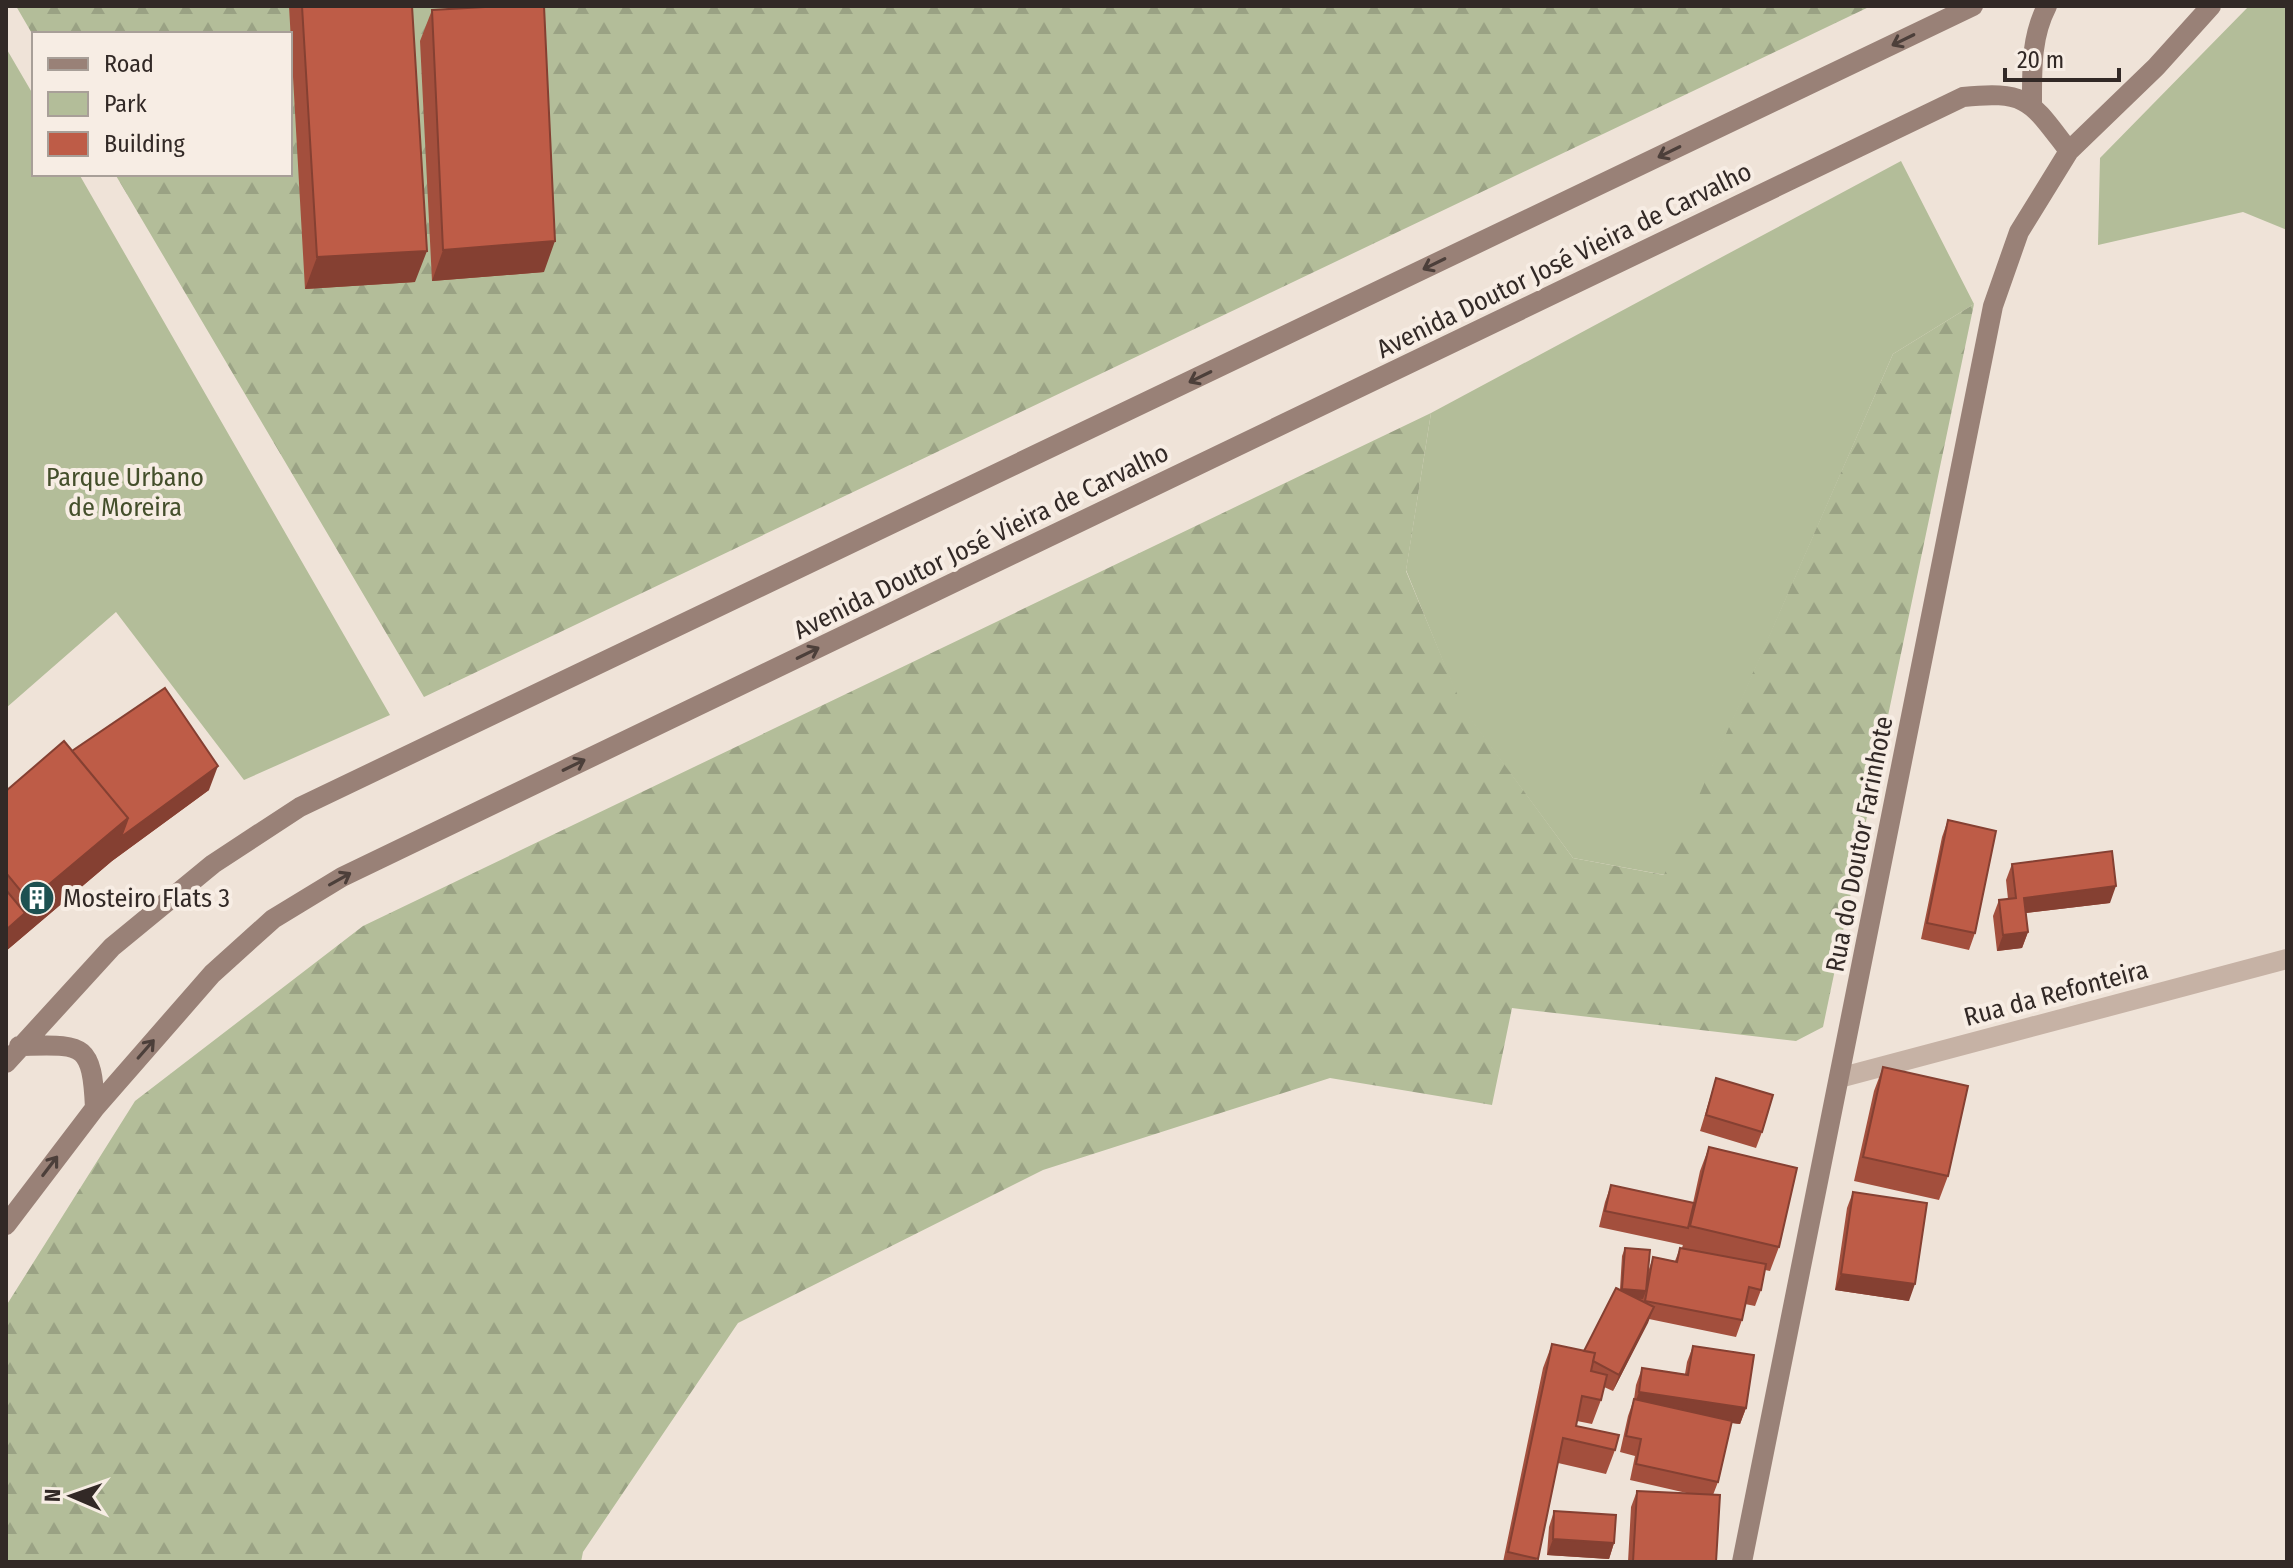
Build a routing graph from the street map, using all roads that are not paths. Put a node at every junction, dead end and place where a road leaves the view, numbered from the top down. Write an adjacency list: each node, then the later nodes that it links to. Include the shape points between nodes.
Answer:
1 (1973, 6): 7 (street, Avenida Doutor José Vieira de Carvalho, one-way to 7, via 300,807 213,864 112,947)
2 (2047, 6): 4 (street, via 2031,61)
3 (2211, 6): 5 (street, Rua do Doutor Farinhote)
4 (2032, 103): 5 (street); 10 (street, Avenida Doutor José Vieira de Carvalho, one-way to 4, via 212,974 273,919 342,877 1963,97 1996,93)
5 (2069, 151): 9 (street, Rua do Doutor Farinhote, via 2019,232 1993,306)
6 (2287, 959): 9 (street, Rua da Refonteira)
7 (19, 1046): 8 (street, Avenida Doutor José Vieira de Carvalho); 10 (street, via 66,1045 80,1050 93,1066)
8 (6, 1063)
9 (1839, 1078): 12 (street, Rua do Doutor Farinhote)
10 (95, 1108): 11 (street, Avenida Doutor José Vieira de Carvalho, one-way to 10)
11 (6, 1225)
12 (1742, 1562)

